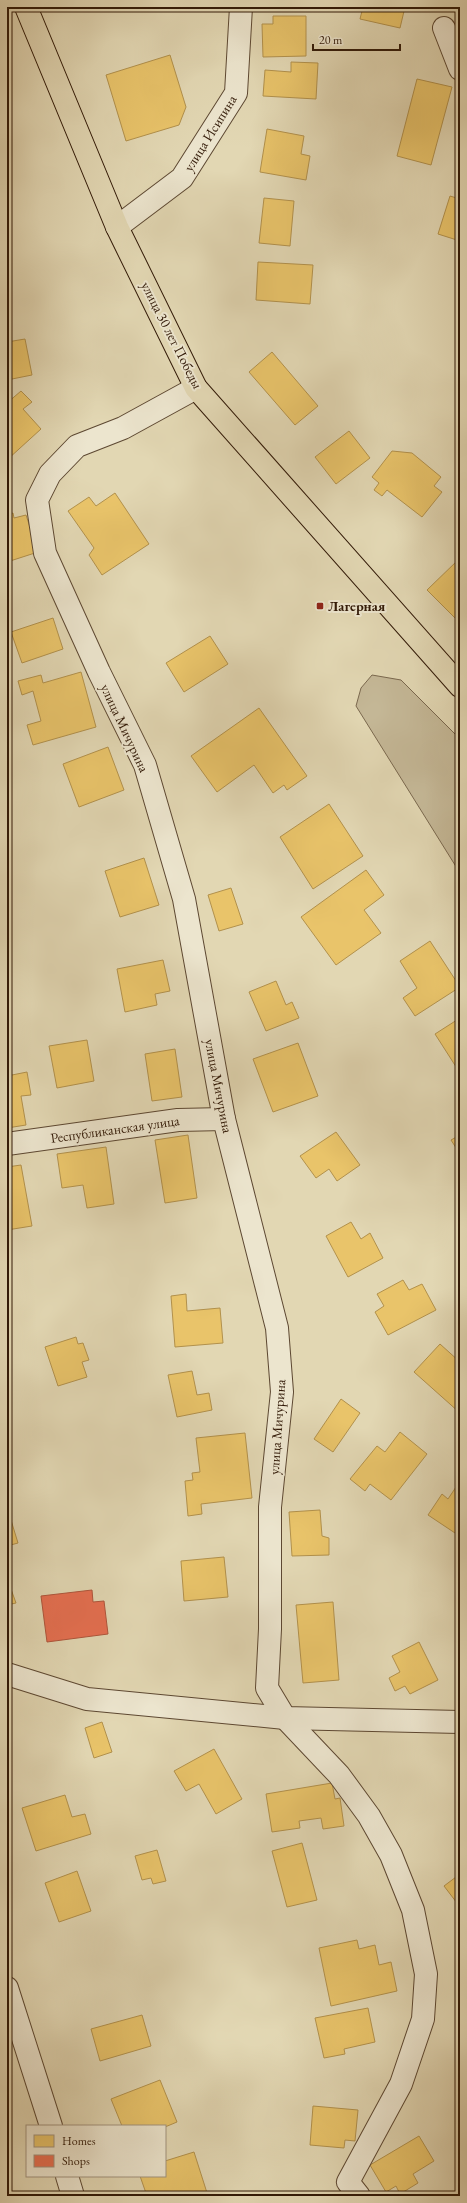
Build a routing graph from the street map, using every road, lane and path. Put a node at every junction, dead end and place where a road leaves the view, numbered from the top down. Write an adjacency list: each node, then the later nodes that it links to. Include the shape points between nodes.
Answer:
1 (26, 7): 5 (main road, улица 30 лет Победы)
2 (240, 7): 5 (street, улица Исипина, via 236,93 182,178)
3 (444, 28): 4 (street)
4 (460, 69)
5 (117, 227): 6 (main road, улица 30 лет Победы)
6 (196, 388): 7 (main road, улица 30 лет Победы); 8 (street, улица Мичурина, via 123,428 77,446 50,474 37,500 45,553 98,672 145,765 184,899)
7 (460, 686)
8 (224, 1119): 9 (street, Республиканская улица, via 178,1120); 11 (street, улица Мичурина, via 277,1328 282,1392 270,1507 270,1629 267,1688)
9 (7, 1144)
10 (7, 1674): 11 (street, via 87,1699)
11 (285, 1718): 12 (street); 17 (street, улица Мичурина, via 339,1775 391,1855 413,1910 426,1974 423,2019 401,2084 348,2182)
12 (460, 1722)
13 (7, 1988): 14 (street)
14 (51, 2125)
15 (67, 2177): 16 (street)
16 (73, 2196)
17 (359, 2196)

